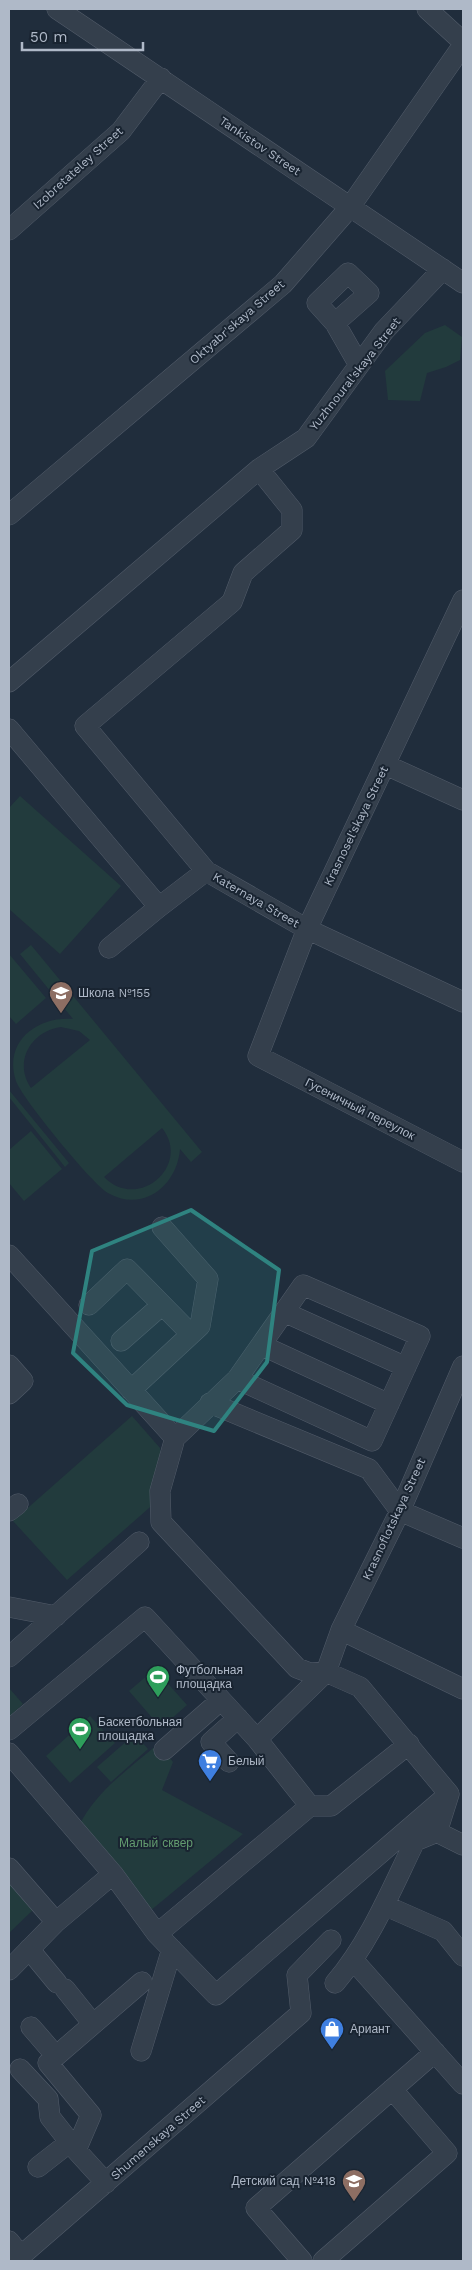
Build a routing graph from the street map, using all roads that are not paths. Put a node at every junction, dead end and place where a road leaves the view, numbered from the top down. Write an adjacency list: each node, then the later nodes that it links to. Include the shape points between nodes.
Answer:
1 (57, 9): 4 (street, Tankistov Street)
2 (427, 9): 3 (street)
3 (460, 36): 5 (street, Oktyabr'skaya Street)
4 (161, 78): 5 (street, Tankistov Street); 6 (street, Izobretateley Street, via 122,131)
5 (350, 207): 7 (street, Tankistov Street); 12 (street, Oktyabr'skaya Street, via 283,284)
6 (9, 230)
7 (442, 268): 8 (street, Tankistov Street); 10 (street, Yuzhnoural'skaya Street, via 384,331)
8 (463, 283)
9 (335, 323): 10 (street)
10 (359, 365): 11 (street, Yuzhnoural'skaya Street, via 306,438)
11 (259, 469): 14 (street, Yuzhnoural'skaya Street); 18 (street, via 292,510 292,530 243,573 232,602 85,726)
12 (9, 515)
13 (463, 600): 16 (street, Krasnosel'skaya Street)
14 (9, 682)
15 (9, 729): 19 (street)
16 (386, 765): 17 (street); 20 (street, Krasnosel'skaya Street)
17 (463, 800)
18 (206, 871): 19 (street, Katernaya Street); 20 (street, Katernaya Street)
19 (158, 908): 21 (street, Katernaya Street)
20 (307, 929): 22 (street, Katernaya Street); 23 (street, Krasnosel'skaya Street)
21 (109, 948)
22 (463, 1002)
23 (258, 1056): 24 (street, Гусеничный переулок)
24 (463, 1162)
25 (162, 1227): 30 (street, via 208,1279 200,1326)
26 (9, 1255): 37 (street)
27 (89, 1305): 28 (street, via 127,1270)
28 (162, 1305): 30 (street); 31 (street)
29 (284, 1312): 32 (street); 35 (street); 35 (street, via 303,1285 420,1336)
30 (191, 1334): 37 (street)
31 (121, 1341)
32 (261, 1345): 36 (street); 40 (street)
33 (9, 1365): 38 (street, via 23,1381)
34 (463, 1366): 42 (street, Krasnoflotskaya Street)
35 (406, 1367): 40 (street)
36 (237, 1379): 39 (street); 40 (street, via 372,1442)
37 (131, 1390): 41 (street)
38 (9, 1394)
39 (210, 1403): 41 (street); 42 (street, via 369,1469)
40 (389, 1404)
41 (175, 1438): 49 (street, via 160,1491 160,1522 297,1668 310,1673)
42 (400, 1511): 43 (street); 47 (street, Krasnoflotskaya Street)
43 (463, 1538)
44 (139, 1542): 46 (street)
45 (9, 1607): 46 (street)
46 (56, 1616): 48 (street)
47 (341, 1630): 49 (street, Krasnoflotskaya Street); 50 (street)
48 (9, 1657)
49 (326, 1672): 54 (street); 55 (street, via 360,1687)
50 (463, 1689)
51 (220, 1701): 52 (street); 53 (street, via 144,1616); 56 (street)
52 (238, 1718): 54 (street); 58 (street, via 211,1742)
53 (9, 1730)
54 (257, 1739): 60 (street)
55 (409, 1744): 59 (street); 60 (street, via 331,1806)
56 (164, 1750)
57 (9, 1753): 64 (street)
58 (229, 1762)
59 (449, 1794): 61 (street); 71 (street, via 216,1995)
60 (310, 1806): 69 (street)
61 (438, 1832): 62 (street); 65 (street, via 415,1841)
62 (463, 1845)
63 (9, 1868): 66 (street)
64 (113, 1874): 66 (street); 69 (street)
65 (384, 1905): 67 (street); 74 (street)
66 (56, 1922): 72 (street)
67 (443, 1931): 68 (street); 73 (street)
68 (463, 1933)
69 (157, 1934): 71 (street)
70 (331, 1940): 88 (street, Shumenskaya Street, via 297,1975 301,2013)
71 (172, 1949): 80 (street)
72 (29, 1950): 75 (street); 78 (street)
73 (463, 1956)
74 (354, 1961): 77 (street); 81 (street)
75 (9, 1970)
76 (142, 1982): 78 (street)
77 (335, 1983)
78 (93, 2024): 82 (street)
79 (31, 2027): 82 (street)
80 (141, 2051)
81 (436, 2052): 84 (street); 85 (street)
82 (56, 2056): 86 (street, via 48,2063 91,2115)
83 (20, 2069): 86 (street, via 48,2099 50,2117)
84 (463, 2084)
85 (392, 2090): 90 (street, via 256,2208); 91 (street, via 447,2153)
86 (73, 2146): 87 (street); 88 (street)
87 (38, 2167)
88 (106, 2183): 89 (street, Shumenskaya Street)
89 (15, 2253)
90 (302, 2261)
91 (323, 2261)

